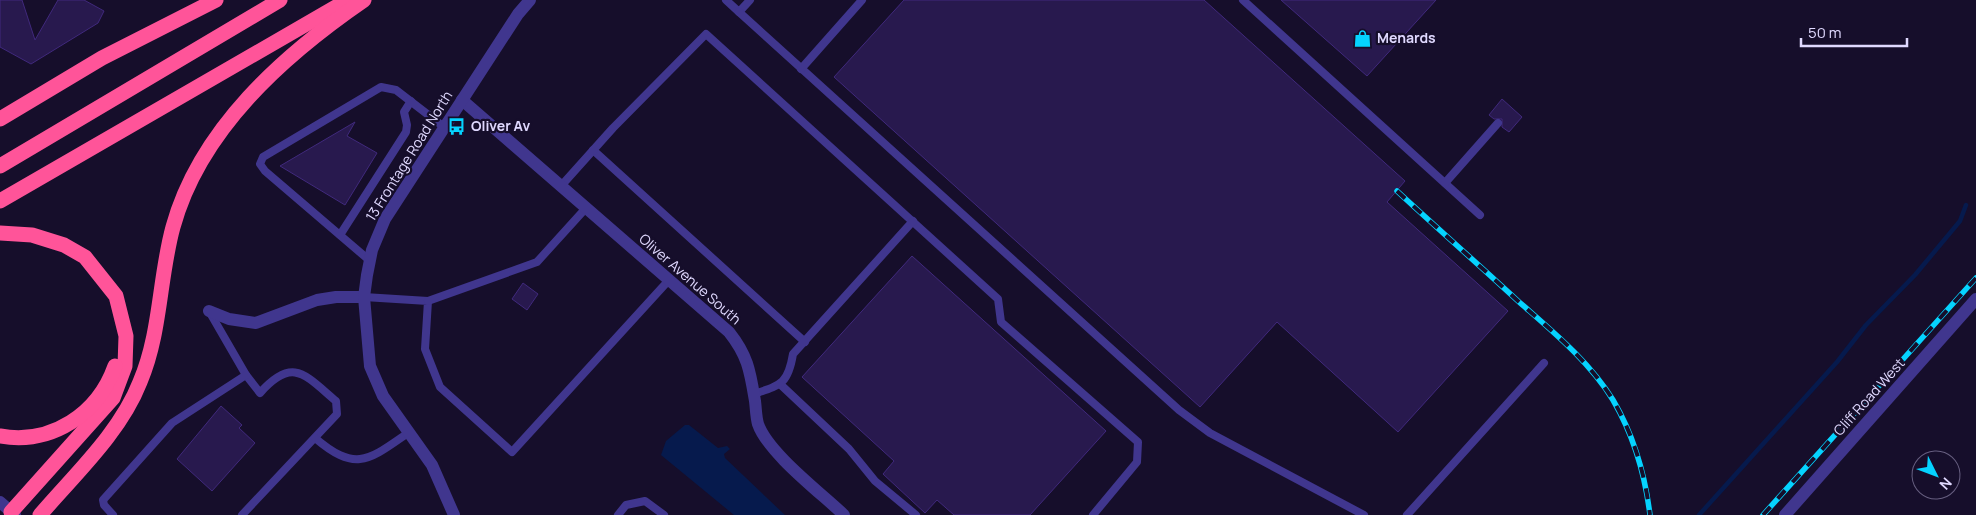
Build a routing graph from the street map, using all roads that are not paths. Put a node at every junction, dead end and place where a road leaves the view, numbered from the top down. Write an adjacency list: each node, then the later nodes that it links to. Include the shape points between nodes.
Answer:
1 (216, 0): 14 (highway, via 102,58)
2 (280, 0): 18 (highway)
3 (348, 0): 21 (highway)
4 (364, 0): 43 (highway, via 304,46 258,87 201,159 173,226 150,354 140,384 101,444)
5 (530, 0): 12 (street, 13 Frontage Road North)
6 (726, 0): 10 (lane)
7 (750, 0): 10 (lane)
8 (862, 0): 11 (lane)
9 (1243, 0): 19 (lane)
10 (739, 12): 11 (lane)
11 (801, 68): 52 (lane, via 1179,410 1210,433)
12 (462, 100): 16 (street, 13 Frontage Road North); 20 (street, Oliver Avenue South)
13 (411, 101): 16 (lane); 26 (lane, via 404,112 406,132); 26 (lane, via 396,90 381,87 263,157 260,164 265,171)
14 (0, 119)
15 (1498, 123): 19 (lane)
16 (444, 127): 27 (street, 13 Frontage Road North, via 385,219)
17 (594, 150): 20 (lane); 24 (lane, via 706,34); 34 (lane)
18 (0, 166)
19 (1445, 182): 23 (lane)
20 (561, 186): 22 (street, Oliver Avenue South)
21 (0, 201)
22 (586, 208): 28 (street, Oliver Avenue South); 31 (lane, via 537,262)
23 (1480, 215)
24 (913, 221): 34 (lane); 51 (lane, via 998,299 1001,322 1138,442 1137,462)
25 (0, 233): 33 (highway, via 32,235 64,245 85,257 116,296)
26 (340, 235): 27 (lane)
27 (369, 260): 29 (street, 13 Frontage Road North)
28 (668, 280): 31 (lane, via 512,452 440,387 425,349); 38 (street, Oliver Avenue South, via 729,332 742,348)
29 (364, 297): 31 (lane); 32 (street, via 317,300 256,323 229,319); 39 (street, 13 Frontage Road North, via 370,366 383,396)
30 (1976, 299): 54 (street, Cliff Road West)
31 (428, 301)
32 (208, 311): 36 (lane)
33 (126, 336): 40 (highway, via 109,383 84,412 48,435 31,438); 42 (highway, via 125,366 113,398)
34 (804, 342): 37 (lane, via 793,354 790,373)
35 (1544, 363): 53 (lane)
36 (246, 375): 41 (lane, via 260,392 288,371 305,374 336,401 337,414); 44 (lane, via 172,422 103,500)
37 (781, 385): 38 (lane); 50 (lane, via 849,449 876,481)
38 (754, 394): 49 (street, Oliver Avenue South, via 758,424 767,441)
39 (408, 433): 41 (lane, via 376,455 356,460 342,458); 46 (street, 13 Frontage Road North, via 432,465)
40 (0, 436)
41 (315, 438): 45 (lane)
42 (8, 511)
43 (40, 515)
44 (113, 515)
45 (242, 515)
46 (454, 515)
47 (618, 515): 48 (lane, via 626,505 645,501)
48 (664, 515)
49 (844, 515)
50 (916, 515)
51 (1093, 515)
52 (1364, 515)
53 (1407, 515)
54 (1785, 515)

